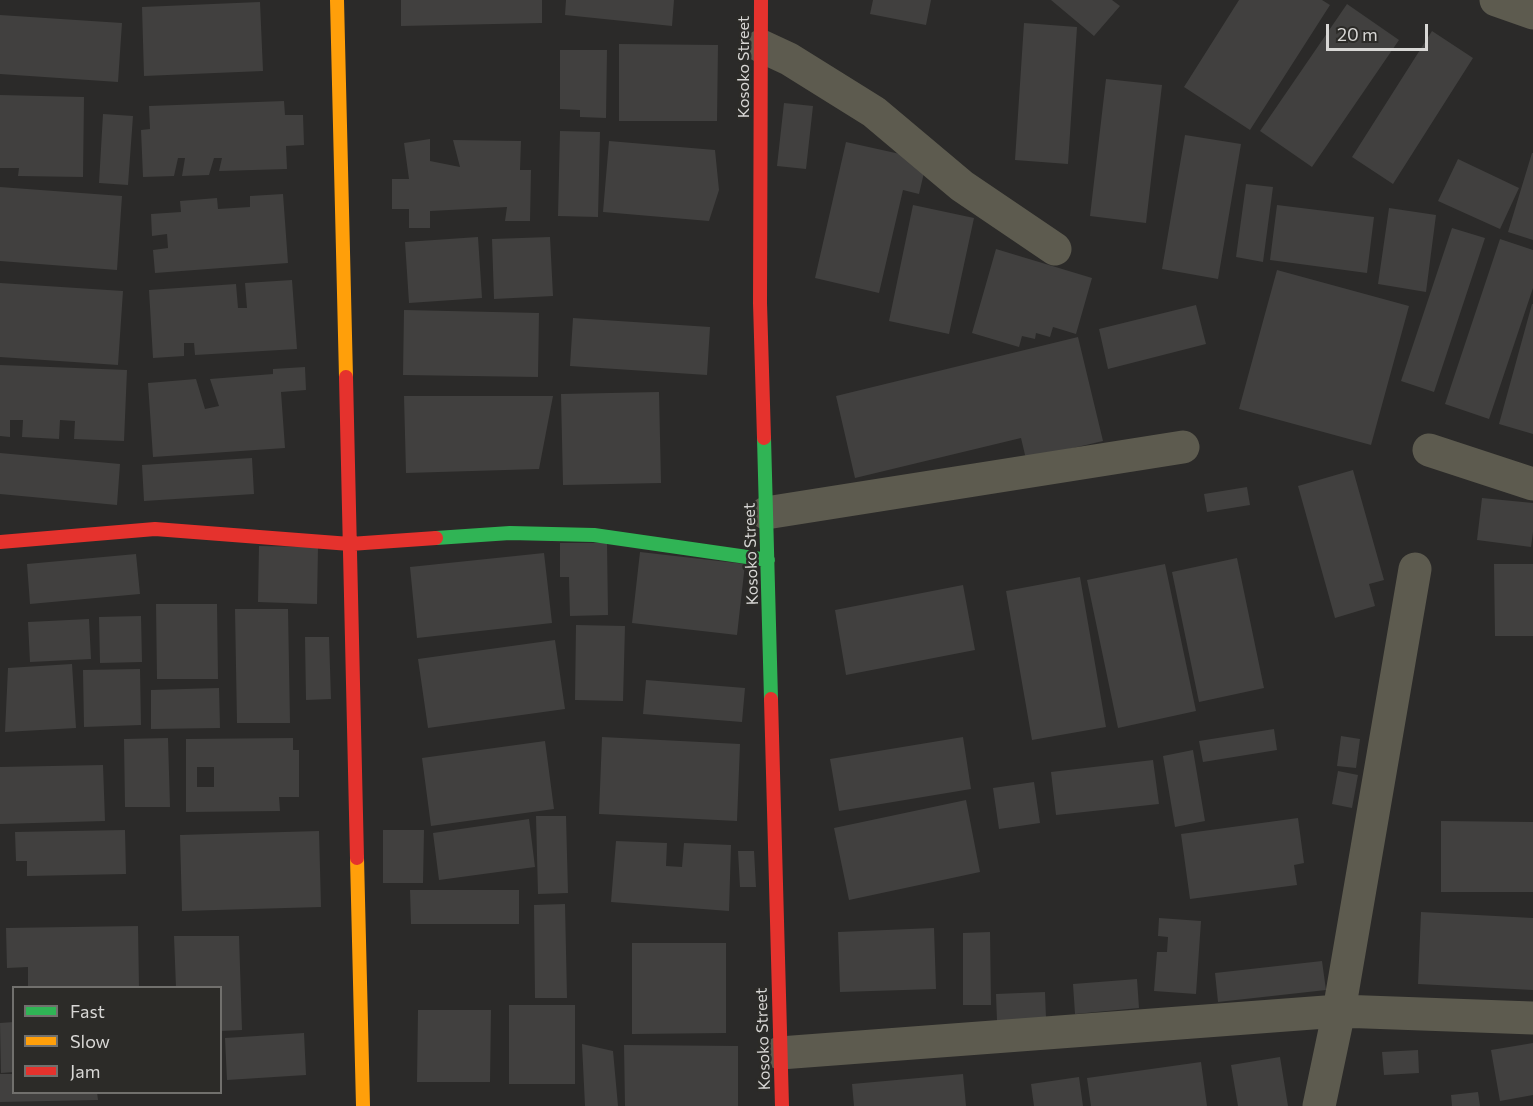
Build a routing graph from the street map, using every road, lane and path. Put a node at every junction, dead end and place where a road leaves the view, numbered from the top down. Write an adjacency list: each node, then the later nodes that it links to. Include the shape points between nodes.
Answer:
1 (337, 0): 12 (street)
2 (761, 0): 5 (street, Kosoko Street)
3 (1496, 0): 4 (street)
4 (1533, 13)
5 (761, 46): 6 (street, via 789,59 873,112 962,186); 10 (street, Kosoko Street, via 760,303)
6 (1055, 249)
7 (1184, 447): 10 (street)
8 (1429, 450): 9 (street)
9 (1533, 484)
10 (766, 513): 13 (street, Kosoko Street)
11 (0, 542): 12 (street, via 154,529)
12 (350, 544): 13 (street, via 510,533 594,535); 18 (street)
13 (768, 560): 17 (street, Kosoko Street)
14 (1415, 569): 15 (street)
15 (1339, 1011): 16 (street); 17 (street); 20 (street)
16 (1533, 1018)
17 (780, 1053): 19 (street, Kosoko Street)
18 (363, 1106)
19 (782, 1106)
20 (1320, 1106)

